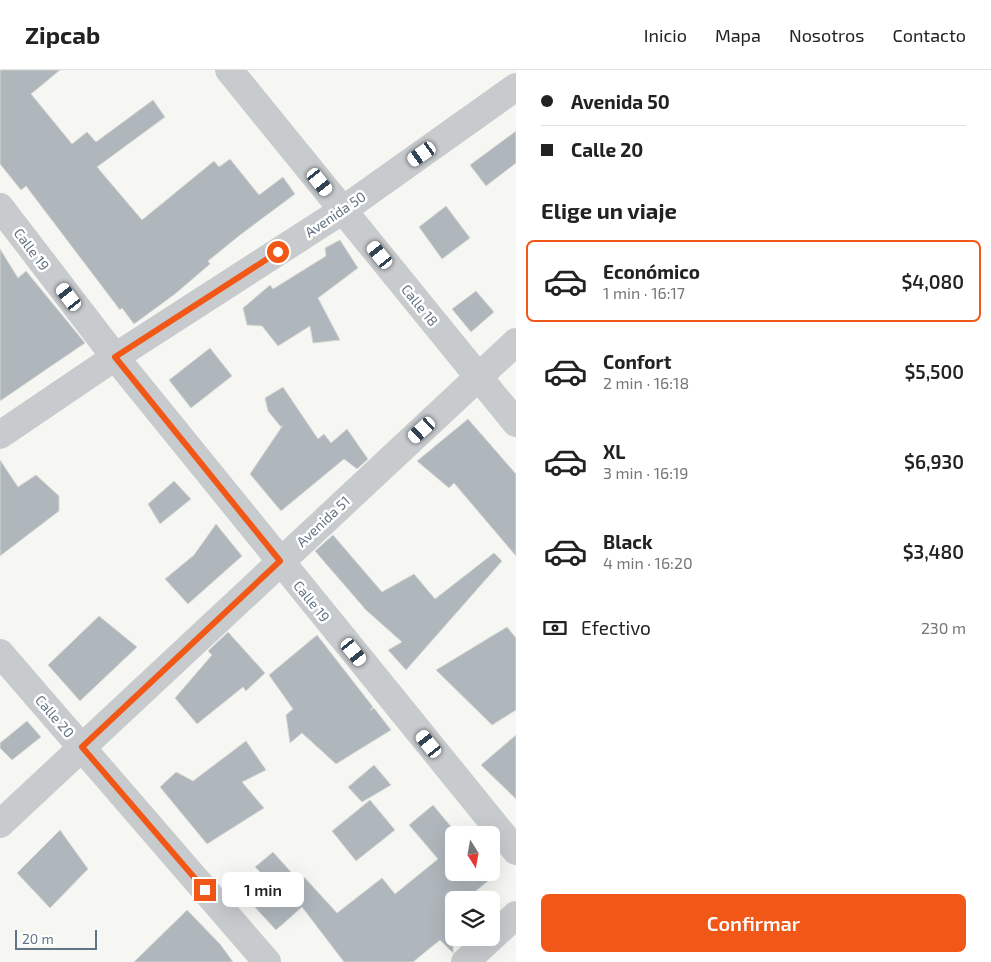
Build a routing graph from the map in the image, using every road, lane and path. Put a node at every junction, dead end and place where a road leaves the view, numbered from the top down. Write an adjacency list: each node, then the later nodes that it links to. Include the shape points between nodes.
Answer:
1 (229, 70): 4 (street, Calle 18)
2 (516, 87): 4 (street, Avenida 50)
3 (0, 207): 6 (street, Calle 19)
4 (343, 210): 6 (street, Avenida 50); 7 (street, Calle 18)
5 (516, 342): 7 (street, Avenida 51)
6 (115, 357): 9 (street, Avenida 50); 10 (street, Calle 19)
7 (480, 377): 8 (street, Calle 18); 10 (street, Avenida 51)
8 (516, 423)
9 (0, 435)
10 (280, 561): 12 (street, Avenida 51); 14 (street, Calle 19)
11 (0, 653): 12 (street, Calle 20)
12 (82, 747): 13 (street, Avenida 51); 16 (street, Calle 20)
13 (0, 824)
14 (516, 851)
15 (516, 915): 17 (street)
16 (267, 962)
17 (465, 962)

